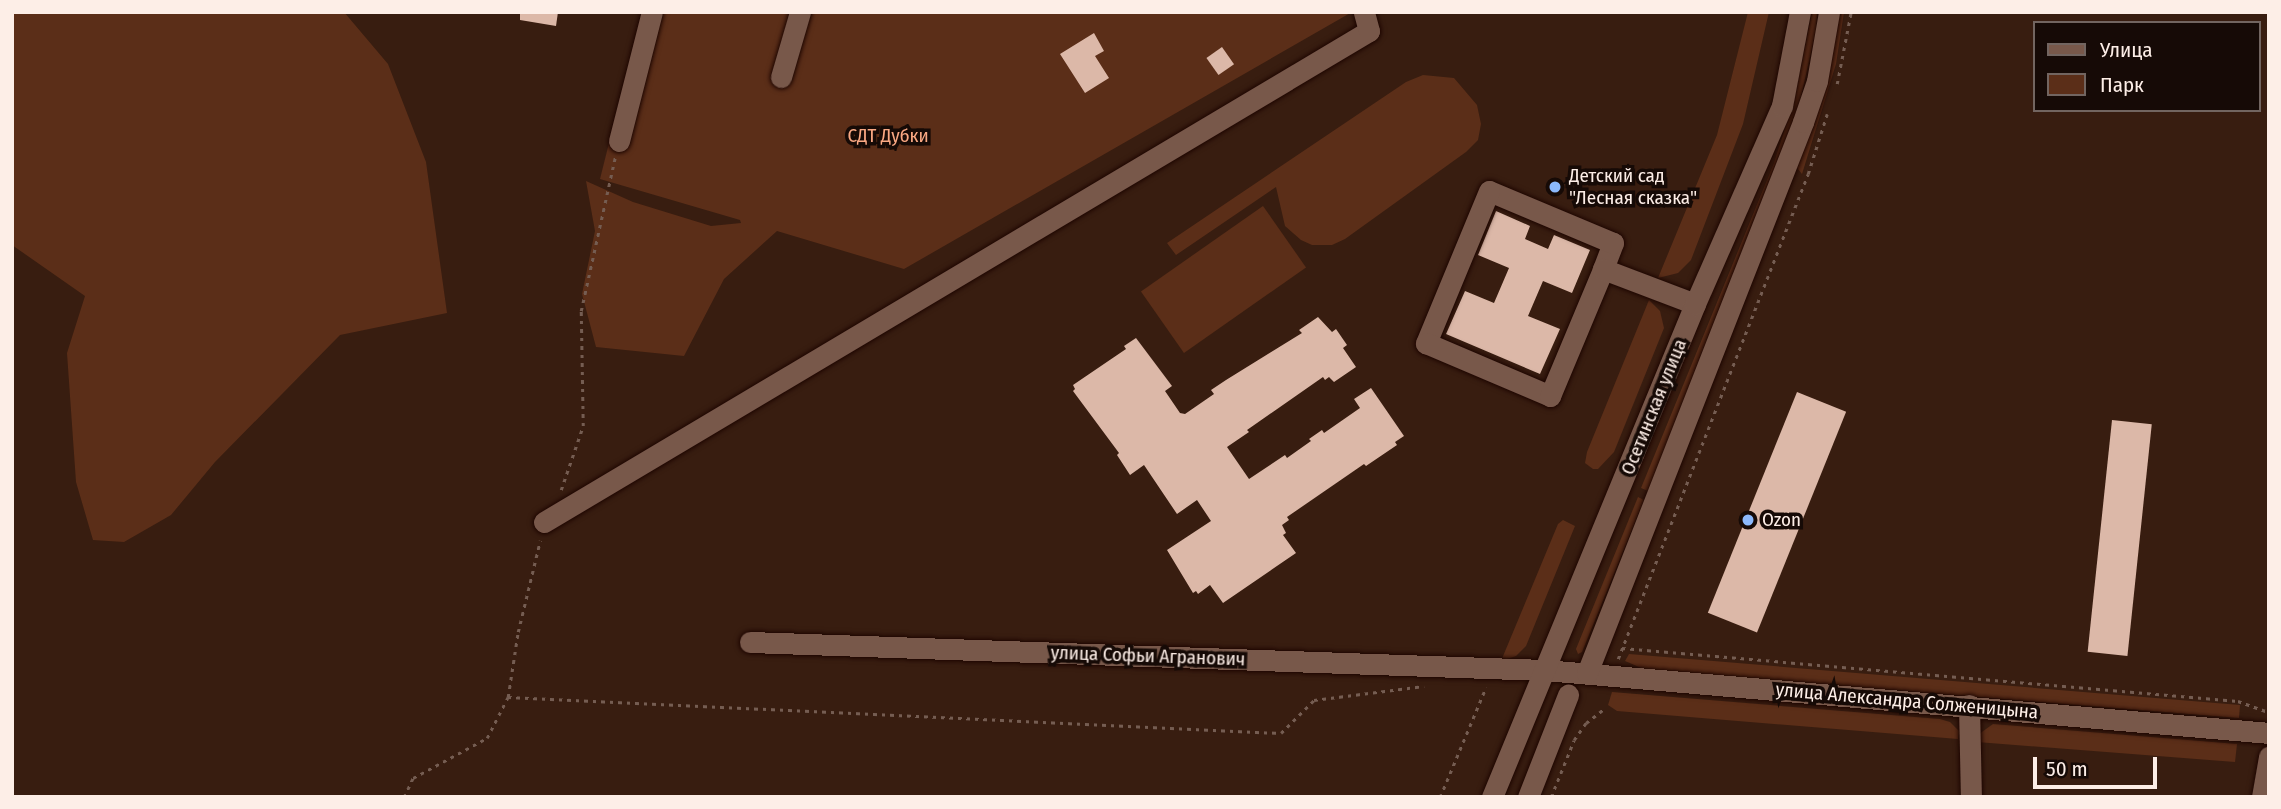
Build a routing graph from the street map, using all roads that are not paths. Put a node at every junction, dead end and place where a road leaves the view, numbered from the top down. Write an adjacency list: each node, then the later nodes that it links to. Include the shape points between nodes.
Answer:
1 (652, 12): 7 (street)
2 (800, 12): 6 (street)
3 (1800, 12): 9 (street, Осетинская улица, via 1782,106)
4 (1829, 12): 13 (street, Осетинская улица, via 1817,81 1803,121)
5 (1366, 22): 10 (street)
6 (782, 77)
7 (619, 141)
8 (1603, 269): 8 (street, via 1550,396 1426,343 1489,191 1613,243); 9 (street)
9 (1695, 304): 12 (street, Осетинская улица)
10 (544, 522)
11 (750, 642): 12 (street, улица Софьи Агранович)
12 (1545, 670): 13 (street, улица Александра Солженицына); 18 (street, Осетинская улица)
13 (1587, 673): 15 (street, улица Александра Солженицына)
14 (1568, 695): 19 (street)
15 (1969, 705): 16 (street, улица Александра Солженицына); 20 (street)
16 (2269, 733)
17 (2269, 757): 21 (street)
18 (1492, 797)
19 (1528, 797)
20 (1971, 797)
21 (2262, 797)

